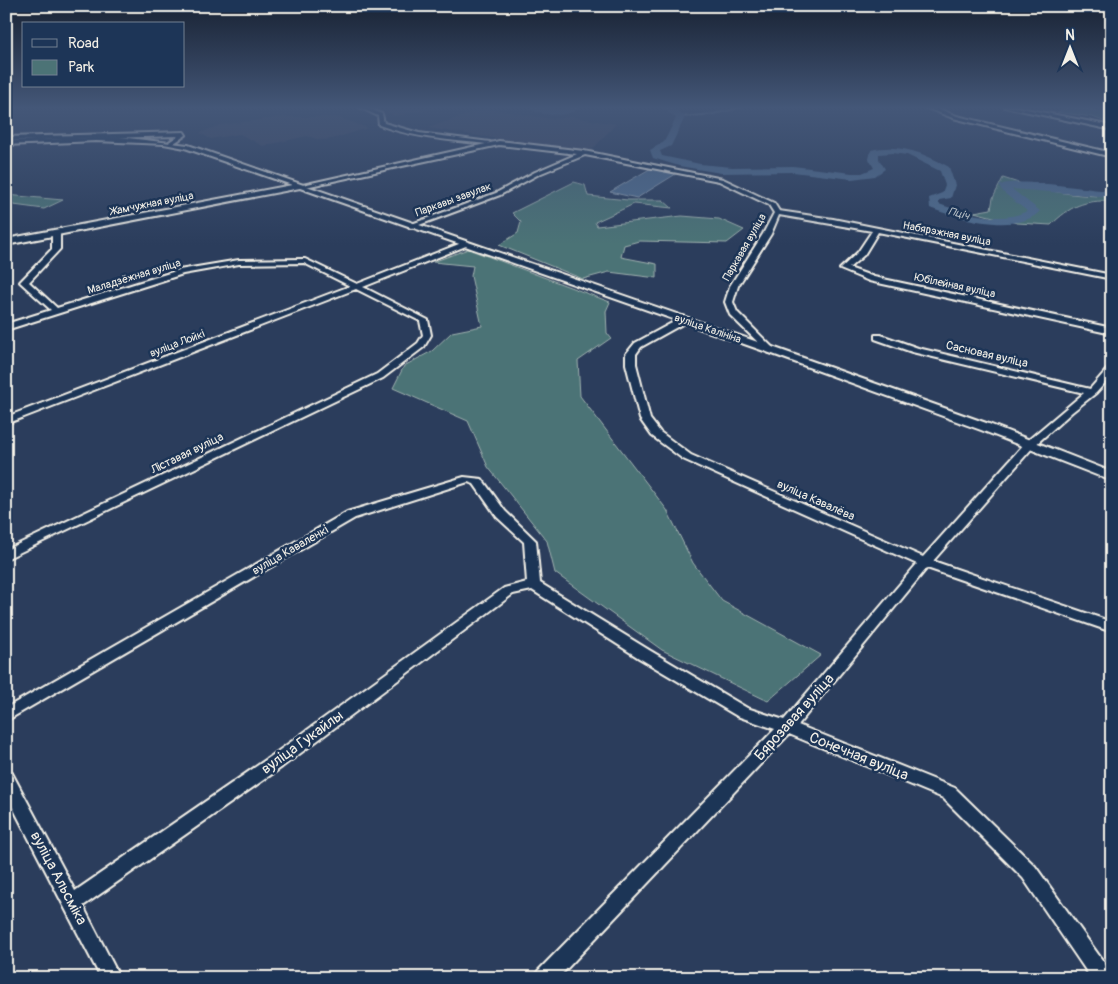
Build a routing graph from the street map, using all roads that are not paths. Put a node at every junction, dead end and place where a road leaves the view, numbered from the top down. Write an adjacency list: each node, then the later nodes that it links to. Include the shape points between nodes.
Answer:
1 (206, 153): 4 (street, вуліца Калініна)
2 (450, 153): 4 (street, Паркавая вуліца)
3 (584, 153): 5 (street, Паркавая вуліца, via 721,180 772,204); 6 (street, Паркавы завулак, via 498,194)
4 (301, 186): 6 (street, вуліца Калініна); 8 (street, Жамчужная вуліца)
5 (777, 213): 7 (street, Набярэжная вуліца); 18 (street, Паркавая вуліца, via 734,286 729,302 733,312)
6 (411, 226): 10 (street, вуліца Калініна)
7 (876, 230): 11 (street, Набярэжная вуліца); 16 (street, Юбілейная вуліца, via 861,253 844,269)
8 (56, 233): 9 (street, Жамчужная вуліца); 13 (street, via 56,249 24,282)
9 (6, 242)
10 (467, 244): 12 (street, вуліца Лойкі); 14 (street, вуліца Калініна)
11 (1112, 277)
12 (355, 286): 13 (street, Маладзёжная вуліца, via 305,261 239,262 182,272); 21 (street, вуліца Лойкі); 24 (street, Ліставая вуліца, via 424,320 427,335 421,345 380,376)
13 (56, 312): 15 (street, Маладзёжная вуліца)
14 (683, 320): 18 (street, вуліца Калініна); 25 (street, вуліца Кавалёва, via 638,345 631,354 640,403 656,434 702,465)
15 (6, 328)
16 (1112, 331)
17 (878, 337): 20 (street, Сасновая вуліца, via 915,350)
18 (771, 350): 22 (street, вуліца Калініна)
19 (1112, 369): 20 (street, Бярозавая вуліца)
20 (1091, 392): 22 (street, Бярозавая вуліца)
21 (6, 421)
22 (1030, 444): 23 (street, вуліца Калініна); 25 (street, Бярозавая вуліца)
23 (1112, 478)
24 (6, 555)
25 (925, 563): 27 (street, вуліца Кавалёва); 29 (street, Бярозавая вуліца)
26 (534, 585): 28 (street, вуліца Каваленкі, via 530,541 501,514 478,481 468,479 351,515); 29 (street, Сонечная вуліца, via 742,712); 31 (street, вуліца Гукайлы, via 509,591 276,762)
27 (1112, 626)
28 (6, 715)
29 (787, 727): 33 (street, Бярозавая вуліца); 34 (street, Сонечная вуліца, via 949,793 1030,872)
30 (6, 778): 31 (street, вуліца Альсміка)
31 (72, 903): 32 (street, вуліца Альсміка)
32 (111, 978)
33 (545, 978)
34 (1103, 978)

